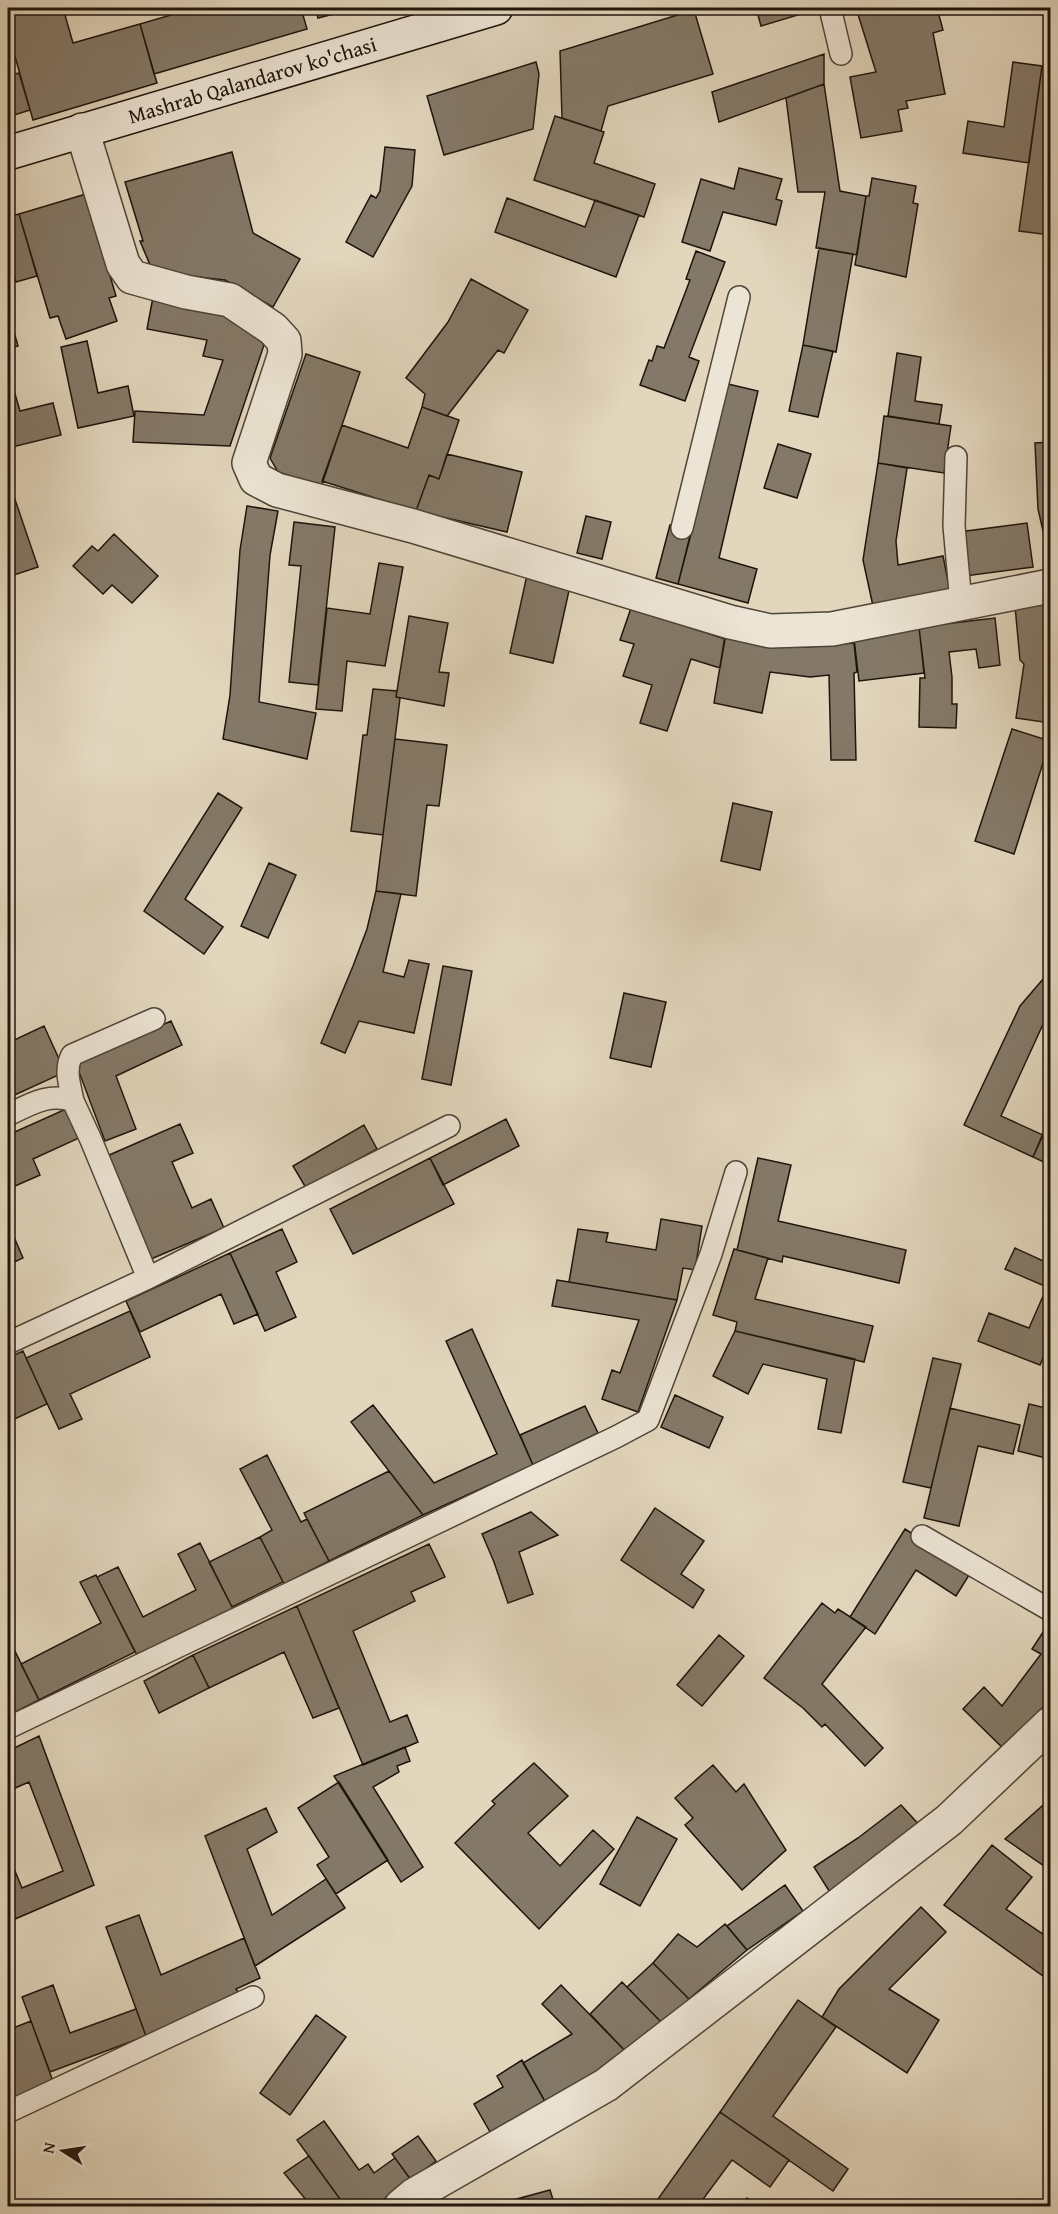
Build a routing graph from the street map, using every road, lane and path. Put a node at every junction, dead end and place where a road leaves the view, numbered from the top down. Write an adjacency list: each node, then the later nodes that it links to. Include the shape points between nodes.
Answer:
1 (496, 8): 4 (street, Mashrab Qalandarov ko'chasi)
2 (830, 8): 3 (lane)
3 (841, 54)
4 (82, 130): 5 (street, Mashrab Qalandarov ko'chasi); 10 (street, via 123,264 132,278 230,300 284,341 285,354 249,463 256,479 277,490 667,592 730,622 770,631 832,629)
5 (8, 153)
6 (739, 297): 8 (lane)
7 (956, 457): 10 (lane, via 954,526)
8 (682, 528)
9 (1050, 586): 10 (street)
10 (961, 603)
11 (154, 1019): 12 (lane, via 72,1055 67,1071)
12 (73, 1101): 13 (lane, via 60,1096); 16 (lane)
13 (8, 1115)
14 (449, 1126): 16 (lane)
15 (736, 1172): 21 (lane, via 707,1264 648,1420)
16 (148, 1278): 17 (lane)
17 (8, 1343)
18 (922, 1536): 19 (lane)
19 (1050, 1610)
20 (1050, 1724): 24 (street, via 949,1820 606,2085)
21 (8, 1728)
22 (252, 1997): 23 (lane)
23 (8, 2112)
24 (401, 2206)

